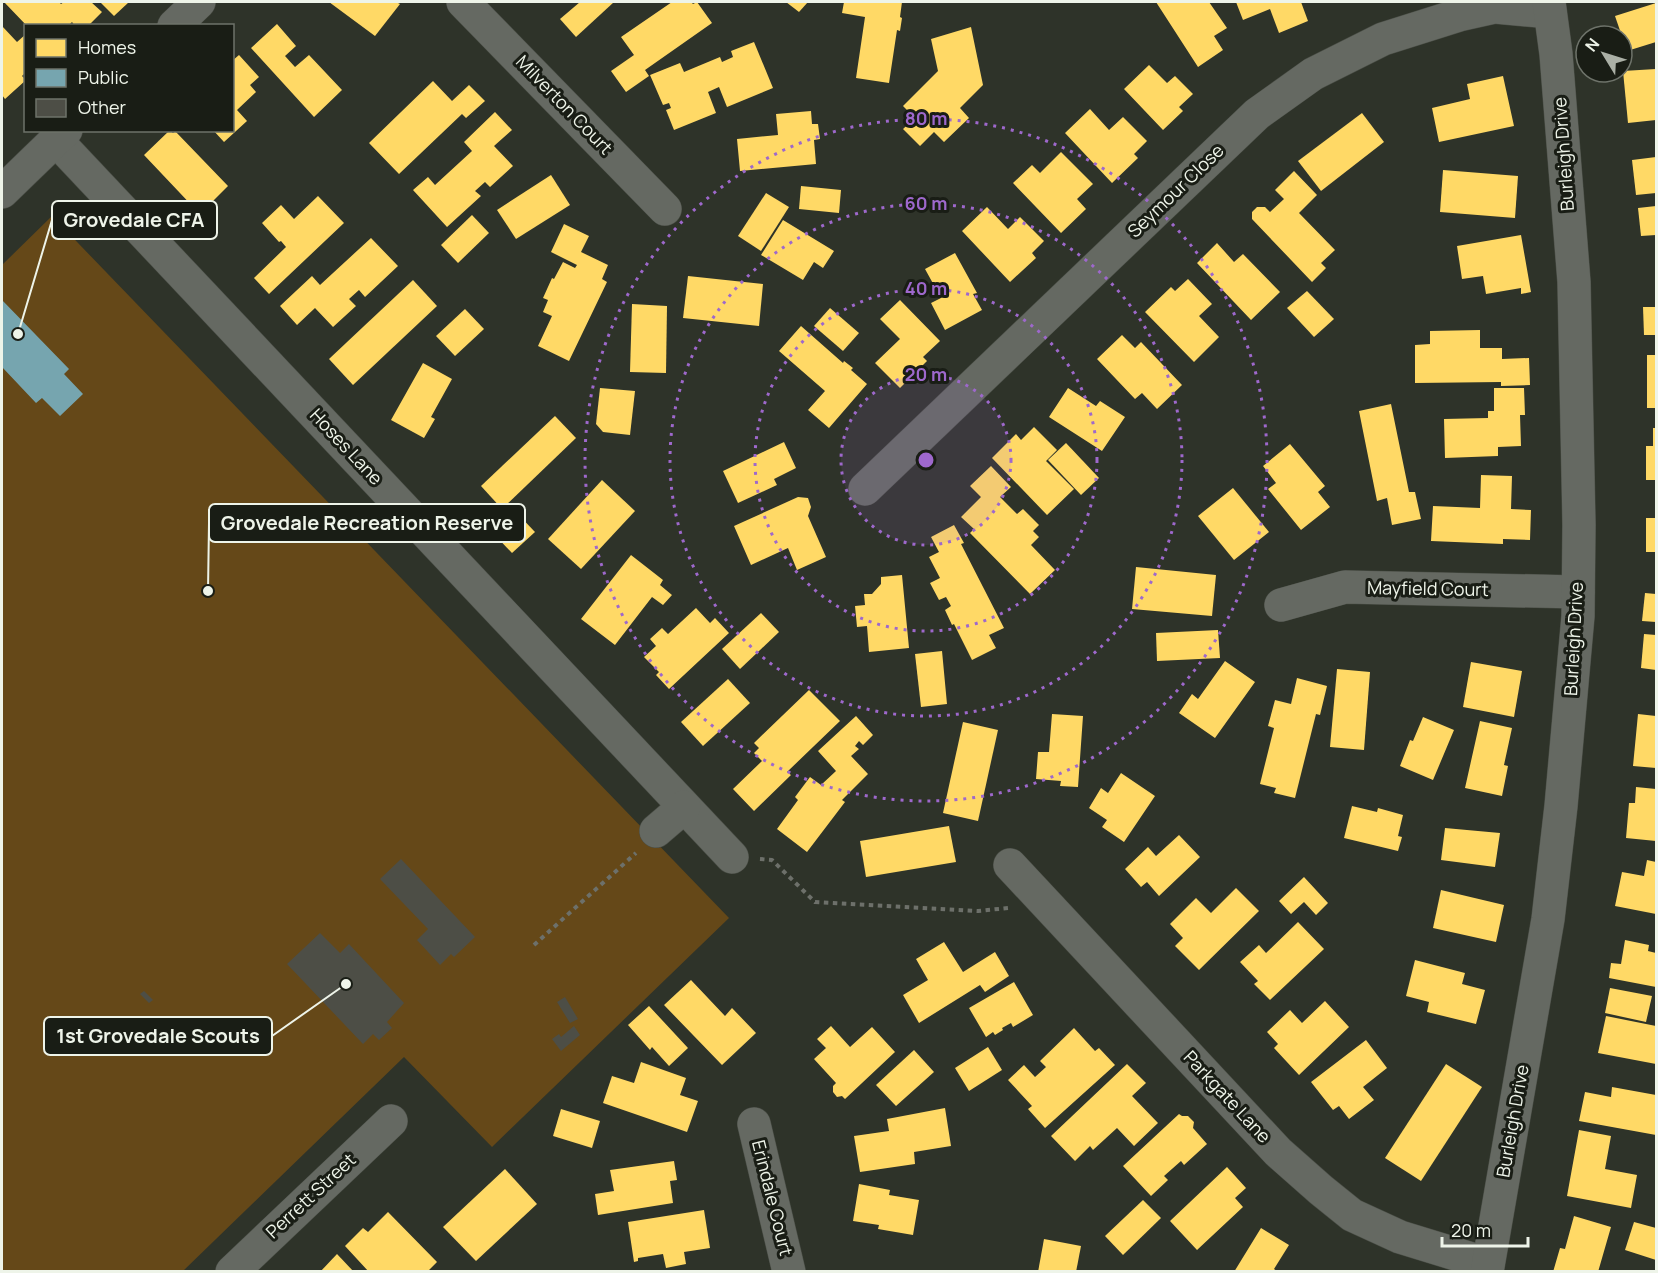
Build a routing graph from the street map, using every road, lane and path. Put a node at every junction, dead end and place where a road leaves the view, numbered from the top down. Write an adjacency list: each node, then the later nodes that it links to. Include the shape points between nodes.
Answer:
1 (199, 2): 4 (street)
2 (463, 2): 7 (street, Milverton Court)
3 (1550, 7): 8 (street, Seymour Close, via 1495,7 1459,15 1383,39 1313,74 1257,114); 9 (street, Burleigh Drive, via 1574,282)
4 (176, 24)
5 (61, 135): 6 (street); 11 (street, Hoses Lane)
6 (2, 192)
7 (664, 208)
8 (865, 489)
9 (1578, 592): 10 (street, Mayfield Court, via 1346,587); 19 (street, Burleigh Drive, via 1548,920)
10 (1281, 605)
11 (684, 807): 12 (street); 13 (street, Hoses Lane)
12 (656, 831): 16 (path)
13 (732, 857): 15 (path, via 772,860 815,902 978,911)
14 (1010, 865): 15 (street, Parkgate Lane)
15 (1048, 905): 19 (street, Parkgate Lane, via 1278,1152 1320,1190 1352,1215 1400,1237)
16 (534, 945)
17 (391, 1121): 20 (street, Perrett Street)
18 (754, 1124): 21 (street, Erindale Court)
19 (1488, 1268)
20 (232, 1272)
21 (789, 1272)

